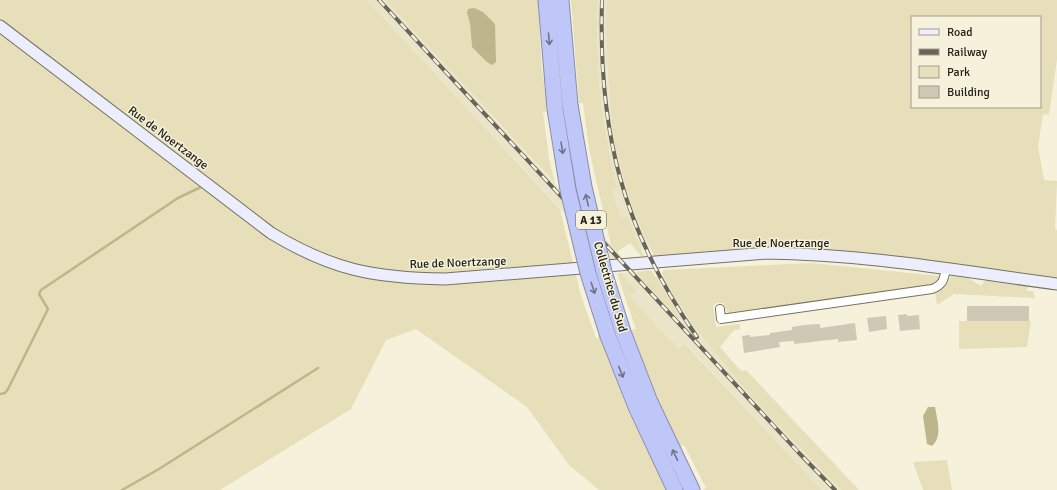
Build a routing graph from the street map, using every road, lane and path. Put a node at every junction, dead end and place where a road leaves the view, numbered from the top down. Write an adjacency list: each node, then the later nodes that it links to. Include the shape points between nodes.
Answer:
1 (546, 0): 7 (highway, Collectrice du Sud / A 13, one-way to 7, bridge, via 556,109 568,190 588,273 608,336 636,407)
2 (561, 0): 8 (highway, Collectrice du Sud / A 13, one-way to 2, bridge, via 650,402 623,332 604,272 586,195 570,105)
3 (0, 26): 4 (main road, Rue de Noertzange, via 271,233 311,256 365,273 445,279 766,253 854,257)
4 (946, 269): 5 (main road, Rue de Noertzange); 6 (street, via 944,281 932,289 721,319)
5 (1057, 284)
6 (720, 309)
7 (675, 490)
8 (692, 490)

